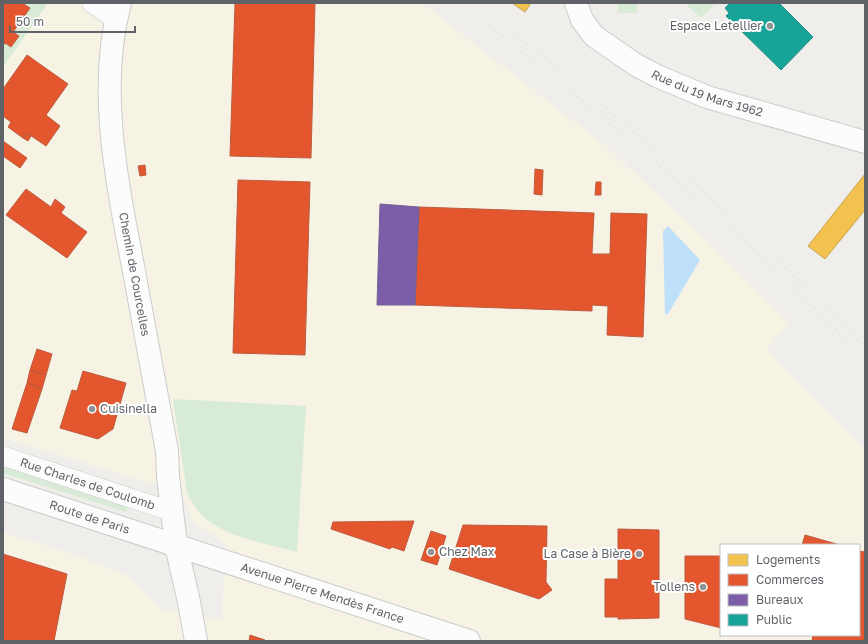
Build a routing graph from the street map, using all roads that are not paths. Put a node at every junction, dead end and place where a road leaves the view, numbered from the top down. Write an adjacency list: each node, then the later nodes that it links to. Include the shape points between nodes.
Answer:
1 (92, 3): 3 (street)
2 (576, 3): 4 (street, Rue du 19 Mars 1962, via 582,20 594,36 657,76 714,99)
3 (118, 11): 7 (street, Chemin de Courcelles, via 111,68 112,138 120,196 167,451)
4 (865, 142)
5 (3, 456): 7 (street, Rue Charles de Coulomb)
6 (3, 489): 8 (street, Route de Paris)
7 (173, 512): 8 (street, Chemin de Courcelles)
8 (176, 545): 9 (street, Chemin de Courcelles); 10 (street, Avenue Pierre Mendès France)
9 (196, 641)
10 (469, 641)

